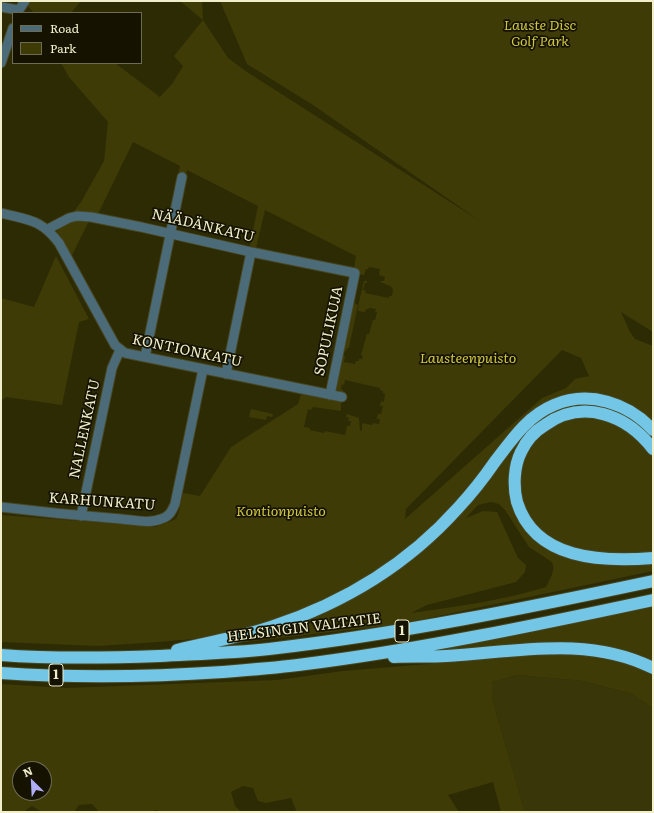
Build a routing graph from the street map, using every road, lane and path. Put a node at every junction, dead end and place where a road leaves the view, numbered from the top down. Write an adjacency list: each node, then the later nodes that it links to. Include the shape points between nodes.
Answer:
1 (25, 1): 3 (street)
2 (1, 7): 3 (street)
3 (19, 12)
4 (12, 31): 5 (street)
5 (1, 63)
6 (182, 177): 9 (street)
7 (1, 213): 8 (street, KONTIONKATU, via 34,221)
8 (48, 229): 9 (street, NÄÄDÄNKATU, via 69,218 84,216); 12 (street, KONTIONKATU, via 59,243)
9 (170, 234): 10 (street, NÄÄDÄNKATU); 13 (street)
10 (251, 252): 11 (street, NÄÄDÄNKATU); 15 (street)
11 (355, 273): 16 (street, SOPULIKUJA)
12 (120, 350): 13 (street, KONTIONKATU); 21 (street, NALLENKATU, via 112,368)
13 (145, 357): 14 (street, KONTIONKATU)
14 (203, 369): 15 (street, KONTIONKATU); 21 (street, KARHUNKATU, via 173,510 168,516 155,521)
15 (226, 374): 16 (street, KONTIONKATU)
16 (330, 395): 17 (street, KONTIONKATU)
17 (342, 397)
18 (653, 430): 26 (highway, via 632,411 604,400 576,399 553,405 536,415 520,430 477,486 425,543 384,573 334,602 271,627)
19 (653, 449): 22 (highway, via 635,430 616,418 588,411 570,413 554,419 530,438 518,458 515,482 516,498 521,513 534,533 551,545 568,552 599,558)
20 (1, 507): 21 (street, KARHUNKATU)
21 (81, 516)
22 (653, 558)
23 (653, 581): 26 (highway, HELSINGIN VALTATIE / 1, via 391,633 267,650)
24 (653, 600): 27 (highway, 1)
25 (1, 655): 26 (highway, HELSINGIN VALTATIE / 1, via 118,658)
26 (146, 656)
27 (357, 657): 28 (highway, via 446,656 527,649 579,649 624,655); 29 (highway, 1, via 297,665 166,676)
28 (653, 668)
29 (1, 673)

